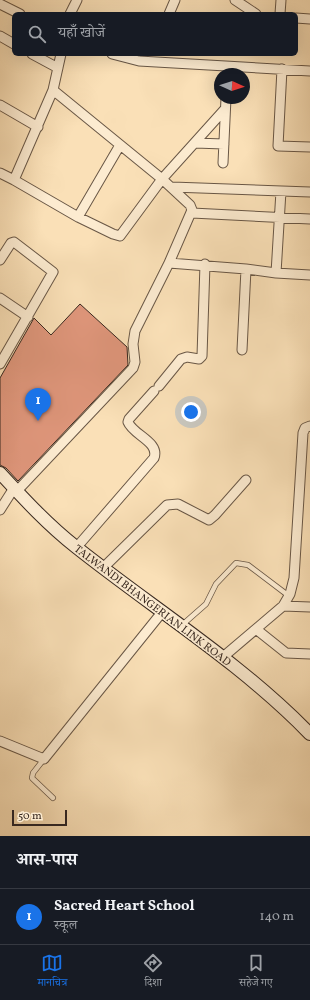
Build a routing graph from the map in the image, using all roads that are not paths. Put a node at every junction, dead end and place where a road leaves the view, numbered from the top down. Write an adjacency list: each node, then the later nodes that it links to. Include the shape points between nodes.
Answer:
1 (77, 0): 7 (street)
2 (175, 0): 8 (street)
3 (281, 0): 10 (street)
4 (237, 1): 9 (street)
5 (0, 4): 6 (street)
6 (16, 12)
7 (71, 12)
8 (170, 12)
9 (253, 12)
10 (280, 12)
11 (298, 18): 12 (street)
12 (310, 19)
13 (0, 36): 14 (street)
14 (12, 43)
15 (36, 56): 18 (street)
16 (61, 56): 18 (street)
17 (120, 56): 19 (street, via 139,61)
18 (58, 68): 23 (street)
19 (214, 69)
20 (282, 69): 21 (street); 22 (street); 31 (street, via 278,146)
21 (250, 70)
22 (310, 71)
23 (53, 90): 27 (street); 30 (street)
24 (226, 104): 26 (street)
25 (0, 105): 27 (street)
26 (226, 109): 28 (street); 29 (street)
27 (38, 127): 35 (street)
28 (195, 143): 29 (street); 34 (street)
29 (224, 144): 32 (street)
30 (120, 145): 34 (street); 40 (street)
31 (310, 147)
32 (223, 163)
33 (0, 173): 35 (street)
34 (162, 179): 36 (street); 40 (street, via 120,236)
35 (14, 180): 40 (street)
36 (172, 187): 37 (street); 39 (street, via 190,205)
37 (281, 191): 38 (street); 41 (street)
38 (310, 192)
39 (192, 213): 41 (street); 44 (street)
40 (78, 217)
41 (280, 219): 42 (street); 47 (street)
42 (310, 219)
43 (0, 260): 50 (street, via 14,242 53,271)
44 (169, 263): 45 (street); 56 (street, via 134,334 133,368)
45 (205, 264): 46 (street); 58 (street, via 202,356 199,359 184,357 129,419 128,422 153,446 154,458)
46 (246, 269): 47 (street); 51 (street)
47 (276, 273): 48 (street)
48 (310, 275)
49 (0, 298): 50 (street)
50 (28, 317): 52 (street)
51 (242, 350)
52 (0, 364)
53 (310, 426): 60 (street, via 305,428 303,433 294,578)
54 (0, 473): 56 (street, TALWANDI BHANGERIAN LINK ROAD)
55 (246, 480): 59 (street, via 209,520 178,504 167,505)
56 (15, 490): 57 (street); 58 (street, TALWANDI BHANGERIAN LINK ROAD)
57 (0, 510)
58 (76, 548): 59 (street, TALWANDI BHANGERIAN LINK ROAD)
59 (104, 567): 63 (street, TALWANDI BHANGERIAN LINK ROAD)
60 (289, 596): 61 (street); 64 (lane, via 248,565 236,563 216,584 206,604)
61 (283, 606): 62 (street); 65 (street)
62 (310, 607)
63 (163, 611): 64 (street, TALWANDI BHANGERIAN LINK ROAD); 70 (street)
64 (181, 626): 67 (street, TALWANDI BHANGERIAN LINK ROAD)
65 (256, 629): 66 (street, via 286,653); 67 (street)
66 (310, 654)
67 (222, 657): 68 (street, TALWANDI BHANGERIAN LINK ROAD)
68 (310, 734)
69 (0, 741): 70 (street)
70 (44, 759): 71 (lane, via 32,778)
71 (53, 798)

